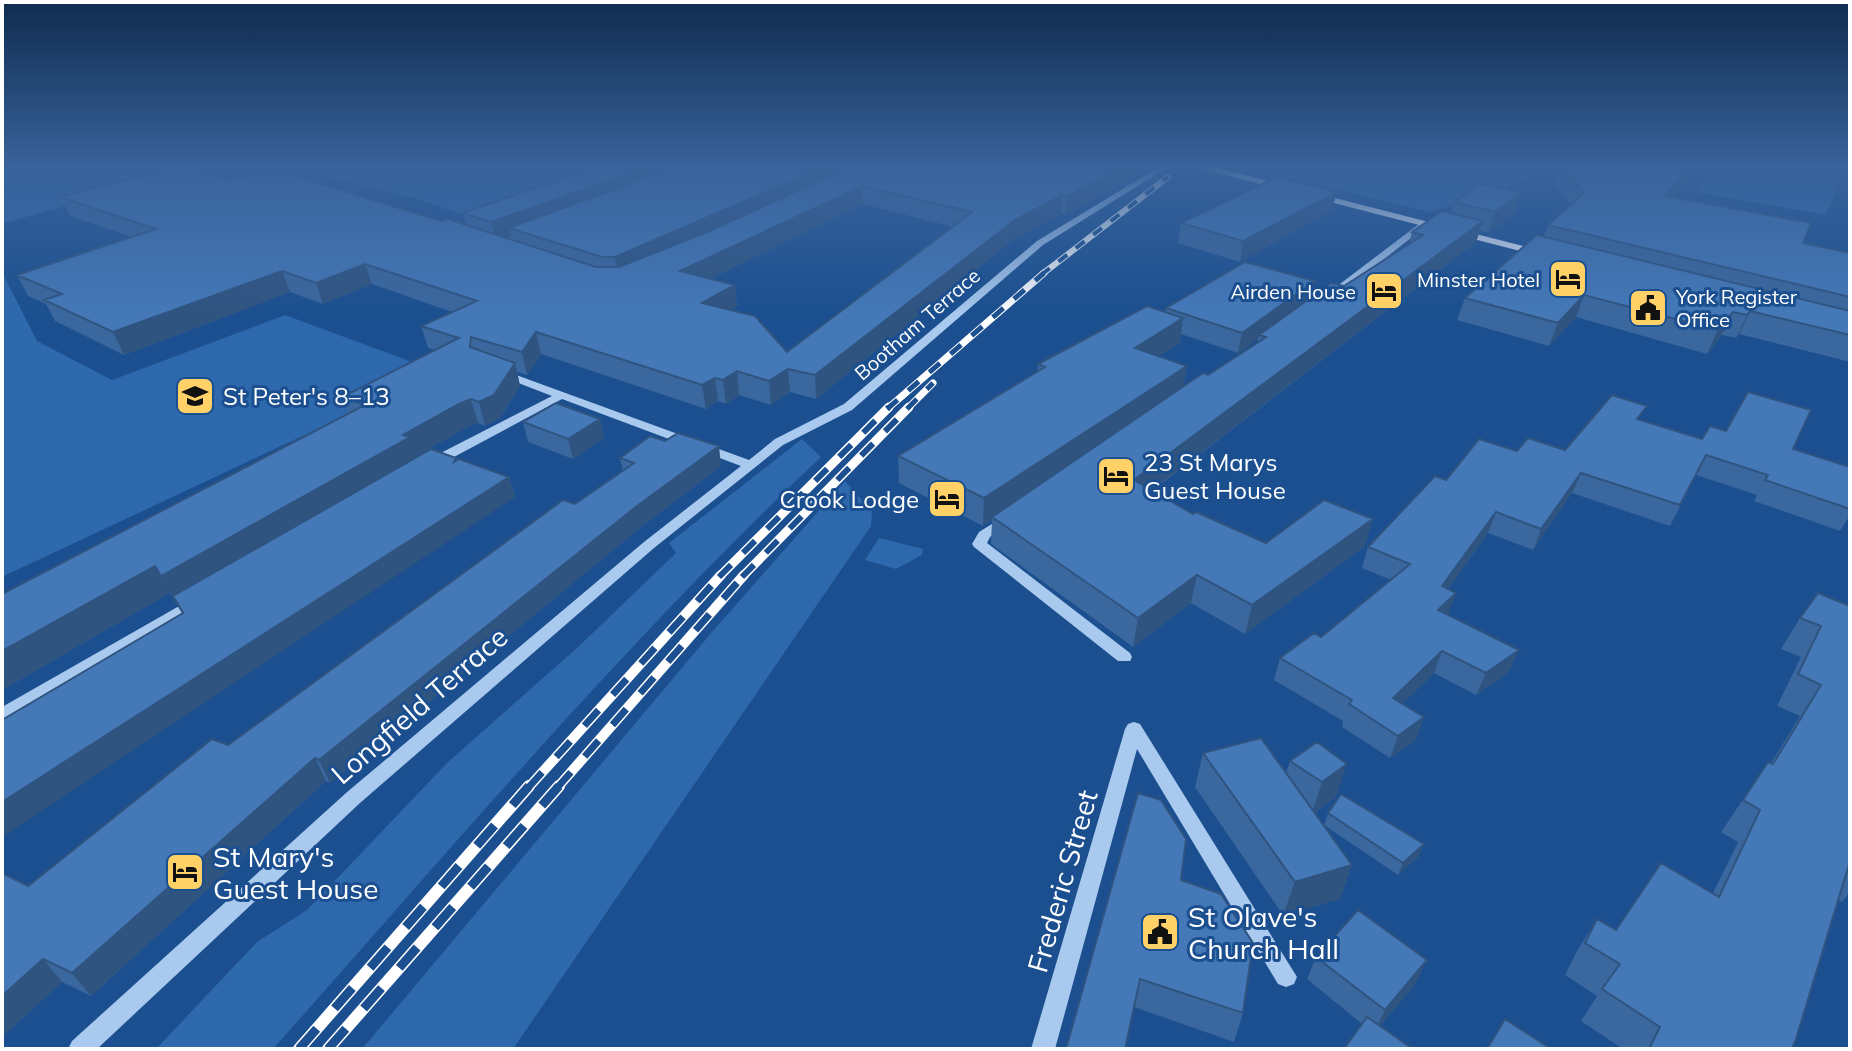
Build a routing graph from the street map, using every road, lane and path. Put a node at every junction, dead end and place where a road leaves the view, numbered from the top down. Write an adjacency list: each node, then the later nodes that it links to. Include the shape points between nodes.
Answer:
1 (1084, 216): 8 (street, Bootham Terrace, via 1040,243 848,407)
2 (1399, 216): 3 (main road)
3 (1427, 223): 4 (main road); 5 (street)
4 (1566, 259)
5 (1312, 310)
6 (494, 370): 7 (street)
7 (560, 396): 9 (street); 10 (street)
8 (812, 424): 9 (street, Longfield Terrace)
9 (751, 465): 16 (street, Longfield Terrace, via 649,545 353,798)
10 (421, 469)
11 (1023, 508): 13 (street, via 979,544)
12 (205, 596): 14 (street)
13 (1124, 657)
14 (2, 715)
15 (1286, 977): 17 (street, Frederic Street, via 1134,729)
16 (80, 1049)
17 (1043, 1049)

